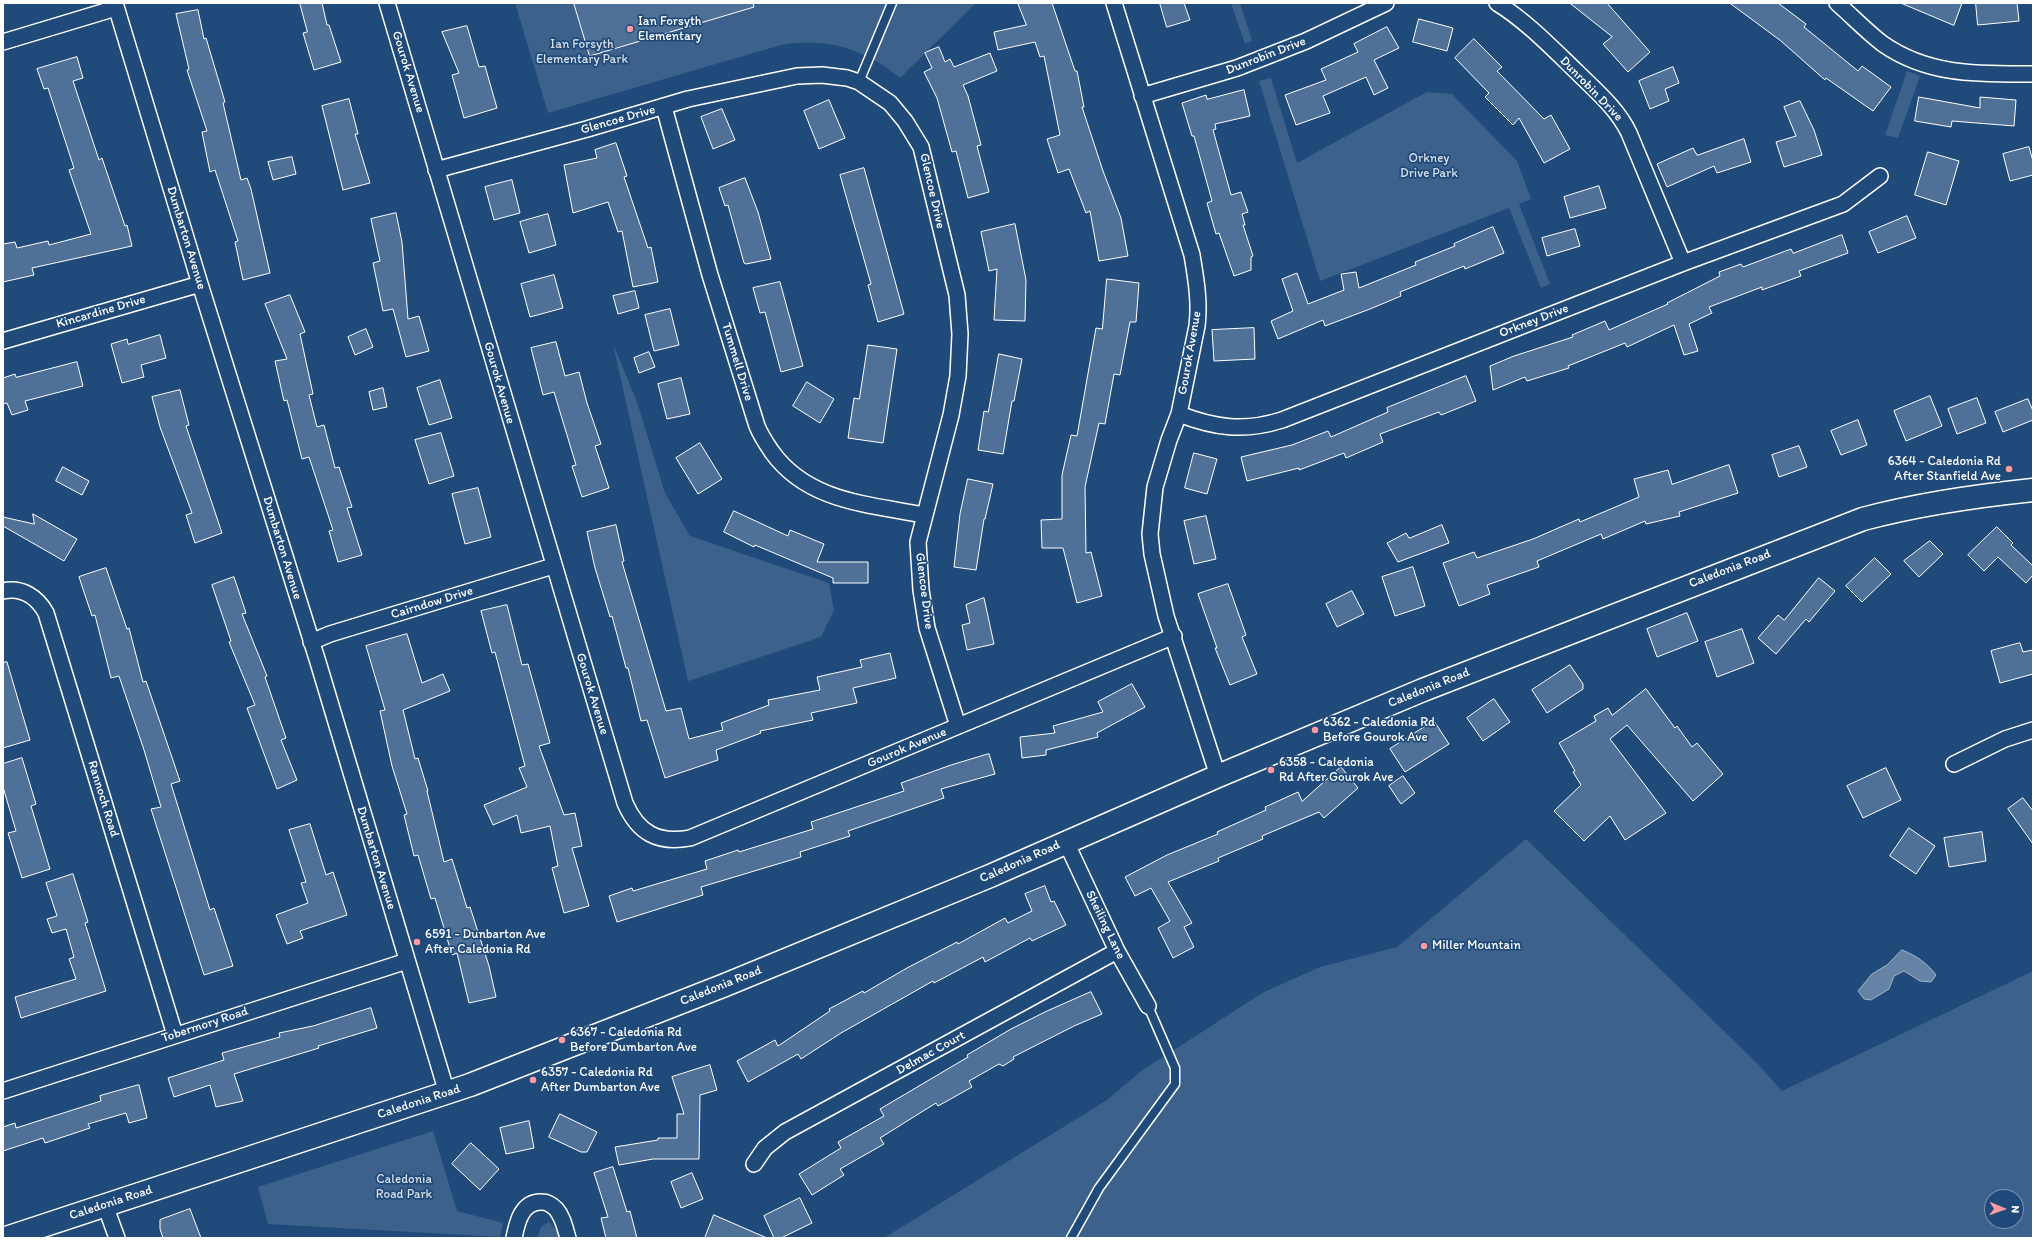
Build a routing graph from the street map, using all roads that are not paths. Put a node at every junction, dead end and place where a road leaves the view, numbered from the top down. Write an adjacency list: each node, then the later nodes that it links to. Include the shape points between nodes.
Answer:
1 (387, 3): 13 (street, Gourok Avenue)
2 (892, 3): 10 (lane)
3 (1114, 3): 11 (street, Gourok Avenue)
4 (1386, 3): 11 (street, Dunrobin Drive, via 1306,41 1237,68)
5 (1497, 3): 15 (street, Dunrobin Drive, via 1511,12 1560,56 1621,118)
6 (1837, 3): 9 (street, via 1882,43 1917,63 1961,73)
7 (116, 6): 8 (street); 16 (street, Dumbarton Avenue)
8 (3, 42)
9 (2033, 74)
10 (859, 82): 12 (street, Glencoe Drive, via 822,75 797,76 688,98); 20 (street, Glencoe Drive, via 890,103 922,147 957,295 960,334 958,376 951,415)
11 (1142, 96): 18 (street, Gourok Avenue, via 1192,255 1197,286 1197,326)
12 (664, 107): 13 (street, Glencoe Drive); 20 (street, Tummell Drive, via 710,275 757,426 765,443 793,475 818,491 835,497)
13 (436, 170): 21 (street, Gourok Avenue)
14 (1880, 176): 15 (street, Orkney Drive, via 1843,204)
15 (1682, 263): 18 (street, Orkney Drive, via 1268,424 1230,428)
16 (200, 284): 17 (street, Kincardine Drive); 24 (street, Dumbarton Avenue)
17 (3, 341)
18 (1179, 414): 23 (street, Gourok Avenue, via 1155,487 1150,534 1166,616)
19 (2033, 490): 28 (street, Caledonia Road, via 1961,498 1909,507 1863,519 1423,690)
20 (924, 515): 25 (street, Glencoe Drive, via 918,542 918,565 924,611)
21 (553, 566): 24 (street, Cairndow Drive); 25 (street, Gourok Avenue, via 625,803 630,816 650,834 676,841 690,838)
22 (3, 591): 33 (street, Rannoch Road, via 15,590 30,596 46,613)
23 (1174, 636): 25 (street, Gourok Avenue); 28 (street, Gourok Avenue)
24 (311, 642): 31 (street, Dumbarton Avenue)
25 (958, 726)
26 (2033, 730): 27 (street, via 2005,739)
27 (1954, 764)
28 (1218, 776): 29 (street, Caledonia Road)
29 (1066, 842): 30 (street, Sheiling Lane); 35 (street, Caledonia Road, via 725,985)
30 (1117, 951): 32 (street, Sheiling Lane); 36 (street, Delmac Court, via 785,1132 765,1148)
31 (407, 961): 33 (street, Tobermory Road); 35 (street, Dumbarton Avenue)
32 (1148, 1006): 42 (lane, via 1174,1068 1175,1084 1099,1188)
33 (175, 1034): 34 (street, Tobermory Road)
34 (3, 1091)
35 (447, 1093): 37 (street, Caledonia Road)
36 (754, 1164)
37 (105, 1205): 38 (street, Caledonia Road); 39 (street)
38 (6, 1238)
39 (117, 1238)
40 (514, 1238): 41 (street, via 518,1221 526,1206 537,1202 547,1203 555,1208)
41 (568, 1238)
42 (1071, 1238)

